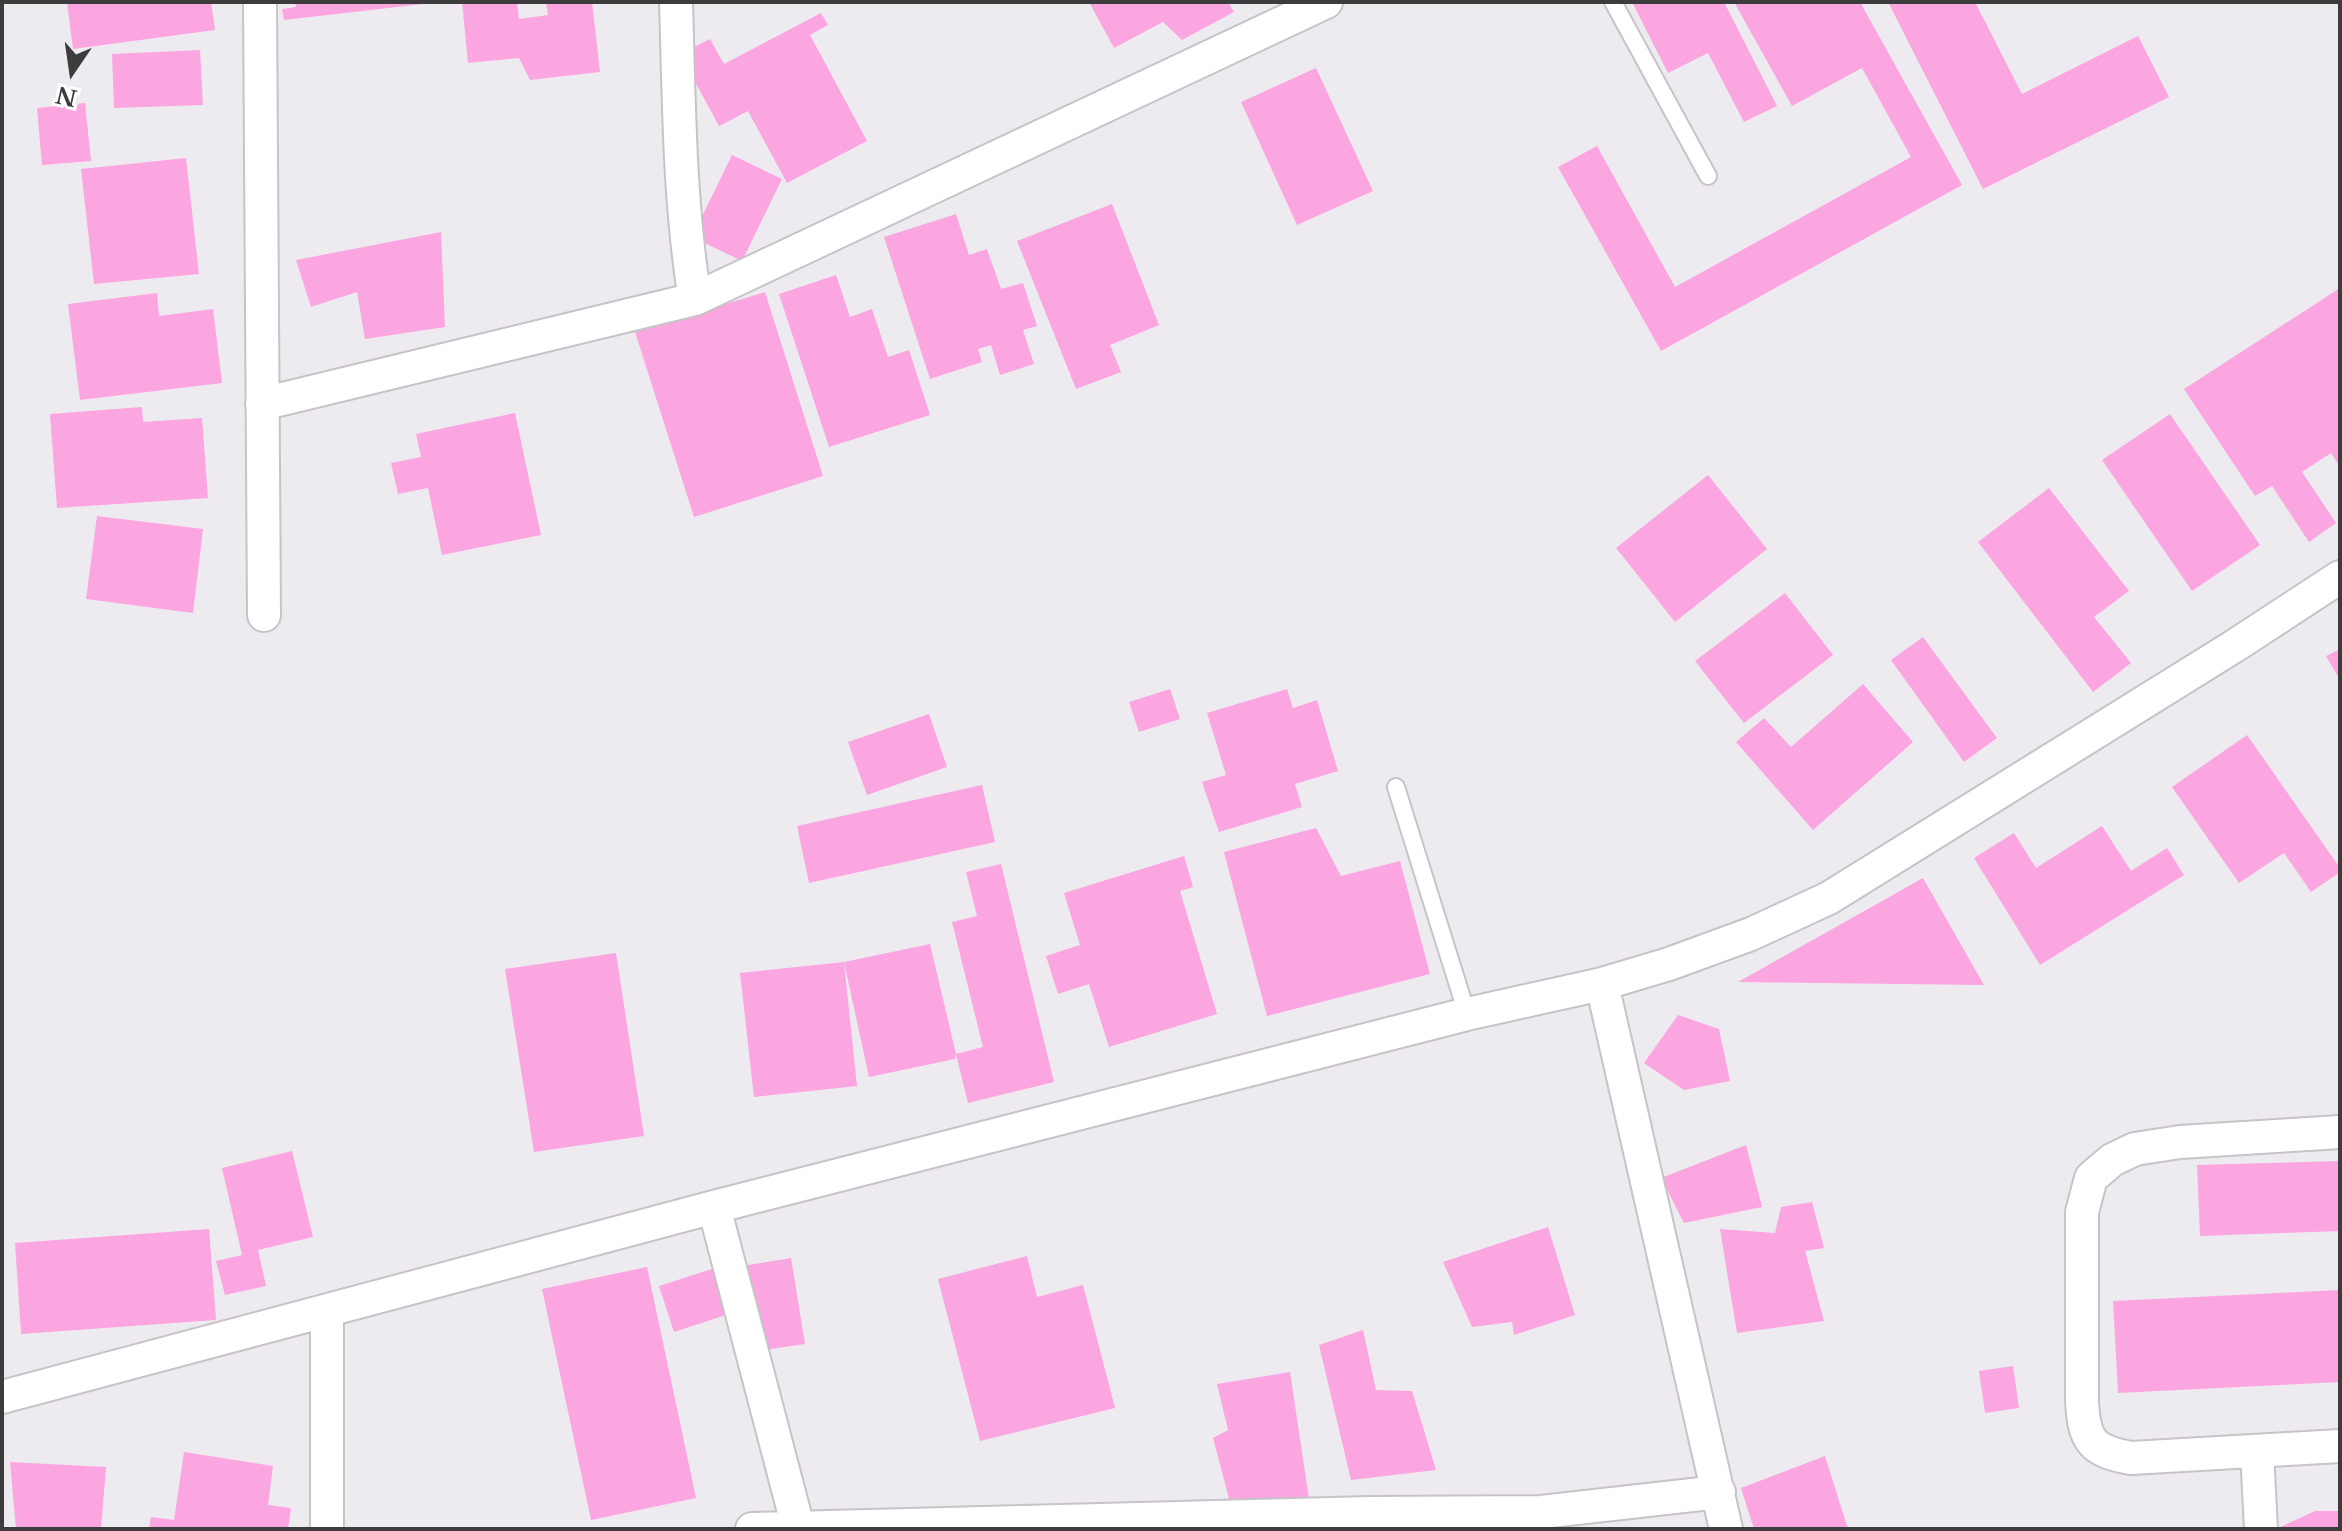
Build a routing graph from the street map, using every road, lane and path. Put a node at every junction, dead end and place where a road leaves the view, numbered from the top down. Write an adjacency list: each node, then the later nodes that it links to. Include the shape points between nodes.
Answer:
1 (260, 2): 8 (street)
2 (676, 2): 7 (street, via 682,189)
3 (1326, 2): 5 (street)
4 (1613, 2): 6 (lane)
5 (1274, 12): 7 (street)
6 (1708, 176)
7 (695, 299): 8 (street)
8 (262, 404): 10 (street)
9 (2340, 577): 12 (street, via 1829,898 1751,934)
10 (264, 615)
11 (1396, 787): 13 (lane)
12 (1602, 984): 13 (street); 20 (street)
13 (1467, 1014): 15 (street)
14 (2340, 1132): 19 (street, via 2135,1149 2091,1178 2084,1197 2082,1401 2084,1428 2093,1444 2131,1458)
15 (714, 1207): 16 (street); 21 (street)
16 (327, 1312): 17 (street); 22 (street)
17 (2, 1397)
18 (2340, 1446): 19 (street)
19 (2257, 1452): 25 (street)
20 (1719, 1492): 21 (street, via 1541,1512); 24 (street)
21 (798, 1527): 23 (street)
22 (327, 1529)
23 (752, 1529)
24 (1726, 1529)
25 (2261, 1529)

